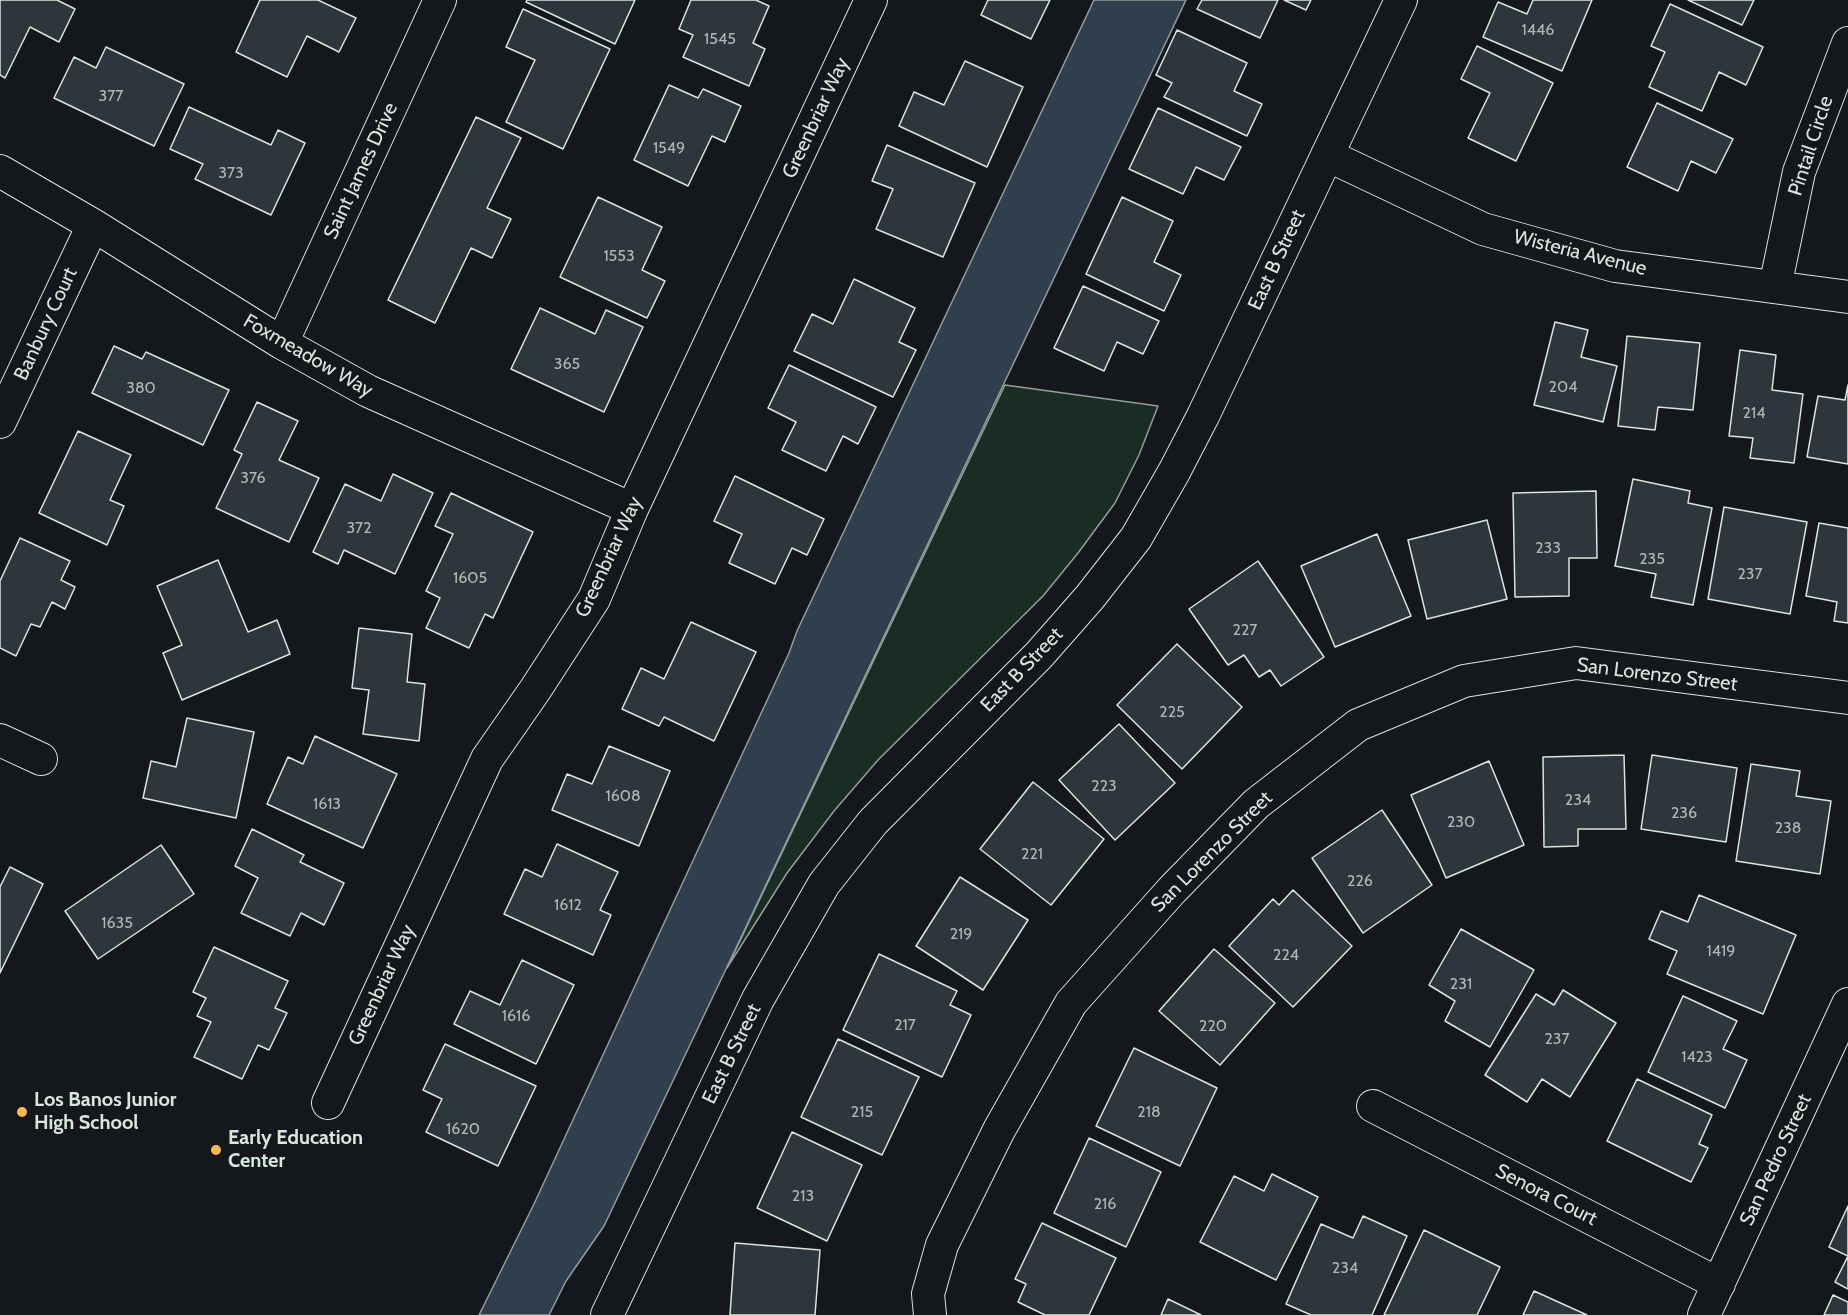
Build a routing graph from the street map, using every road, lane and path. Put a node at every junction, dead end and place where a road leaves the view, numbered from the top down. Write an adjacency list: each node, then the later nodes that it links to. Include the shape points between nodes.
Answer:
1 (440, 0): 10 (street, Saint James Drive)
2 (871, 0): 12 (street, Greenbriar Way)
3 (1401, 0): 5 (street, East B Street)
4 (1848, 43): 8 (street, Pintail Circle, via 1799,172)
5 (1327, 155): 8 (street, Wisteria Avenue, via 1484,229 1616,266); 20 (street, East B Street, via 1203,416 1136,538 1039,655 873,822 824,884 758,999)
6 (0, 171): 7 (street, Foxmeadow Way)
7 (93, 225): 10 (street, Foxmeadow Way); 11 (street, Banbury Court)
8 (1775, 287): 9 (street, Wisteria Avenue)
9 (1848, 297)
10 (282, 343): 12 (street, Foxmeadow Way, via 368,391)
11 (0, 422)
12 (632, 509): 17 (street, Greenbriar Way, via 594,599 487,759)
13 (1848, 698): 21 (street, San Lorenzo Street, via 1576,663 1464,681 1358,725 1256,804 1071,1003 999,1130 942,1245 928,1293)
14 (0, 740): 15 (street)
15 (41, 759)
16 (1848, 1004): 19 (street, San Pedro Street)
17 (328, 1103)
18 (1373, 1106): 19 (street, Senora Court)
19 (1719, 1284): 22 (street, San Pedro Street)
20 (607, 1315)
21 (930, 1315)
22 (1704, 1315)

